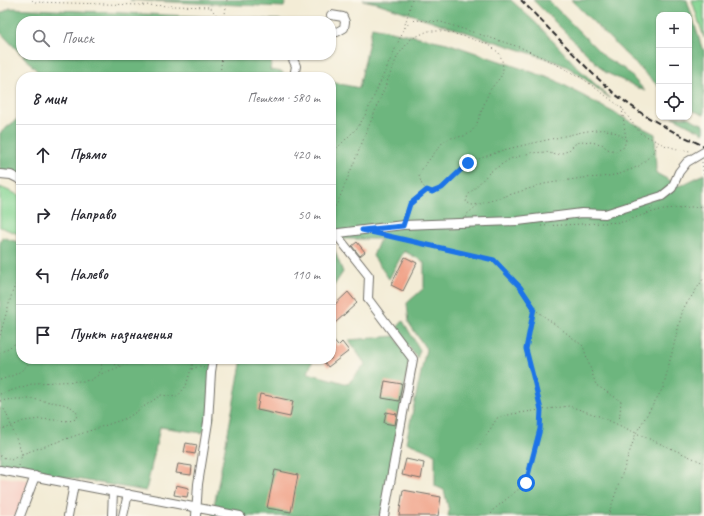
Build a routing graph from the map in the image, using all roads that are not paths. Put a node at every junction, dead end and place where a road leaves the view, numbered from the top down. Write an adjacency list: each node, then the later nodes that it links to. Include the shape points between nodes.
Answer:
1 (331, 15): 2 (street, via 343,17 345,22 344,28)
2 (336, 32)
3 (293, 60): 4 (street)
4 (295, 72)
5 (703, 152): 8 (street, via 687,162 672,188 662,196 605,214 582,212 518,221 403,226)
6 (0, 174): 7 (street)
7 (16, 177)
8 (336, 233)
9 (336, 237): 23 (street, via 369,276 368,299 413,359)
10 (212, 364): 16 (street, via 208,422)
11 (0, 470): 12 (street)
12 (35, 476): 13 (street); 18 (street)
13 (74, 484): 14 (street); 19 (street)
14 (113, 491): 15 (street); 20 (street)
15 (128, 494): 16 (street); 17 (street)
16 (196, 507): 21 (street); 22 (street)
17 (124, 513): 20 (street)
18 (20, 516)
19 (68, 516)
20 (112, 516)
21 (196, 516)
22 (240, 516)
23 (384, 516)

